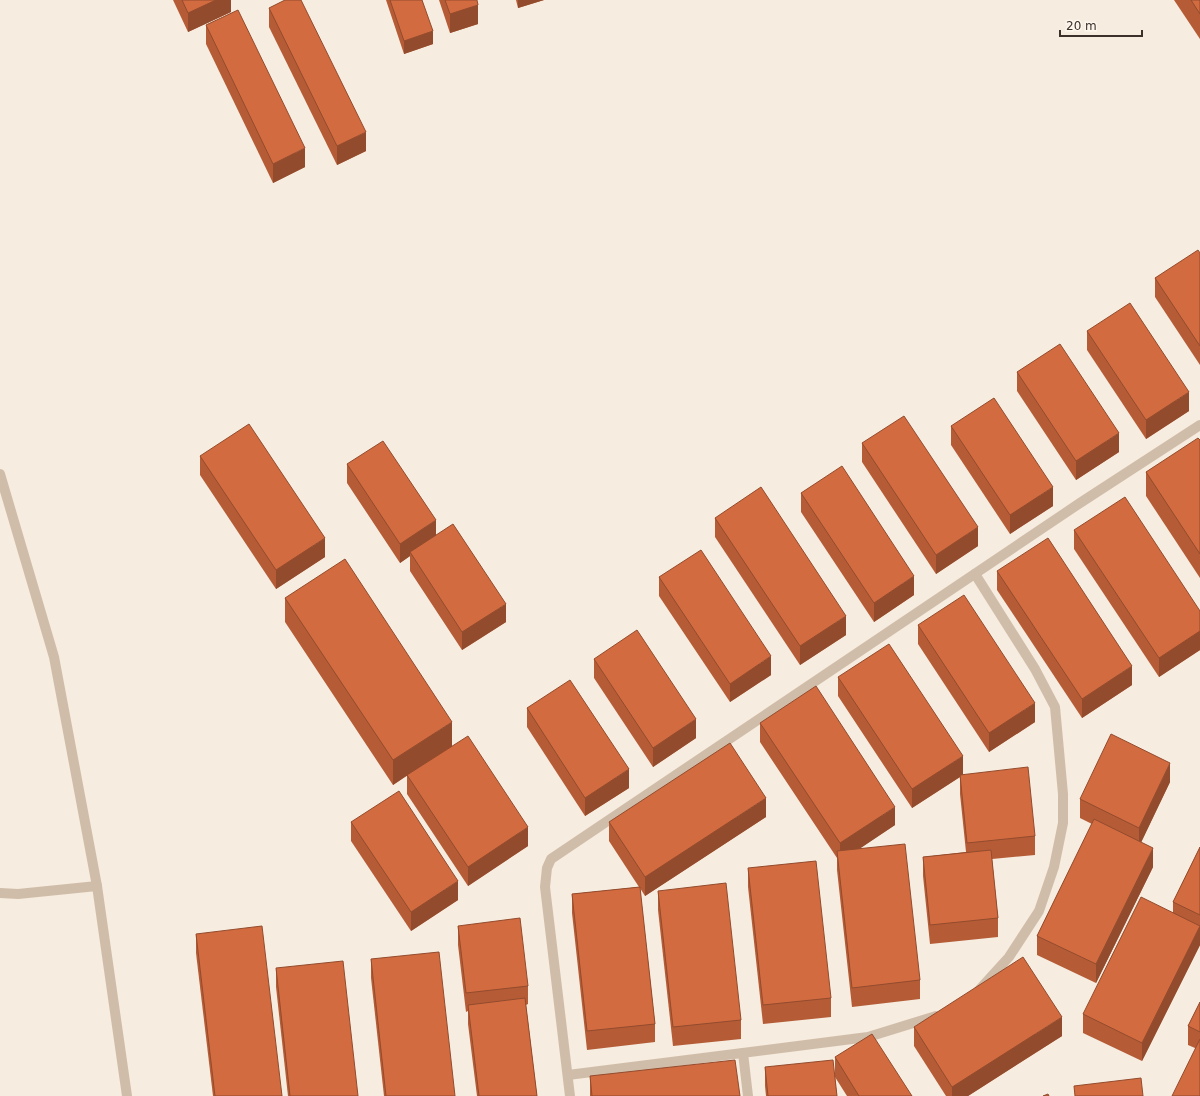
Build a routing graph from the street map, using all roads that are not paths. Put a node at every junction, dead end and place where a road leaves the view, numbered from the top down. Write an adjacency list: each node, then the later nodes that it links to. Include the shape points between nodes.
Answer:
1 (1200, 425): 3 (street)
2 (0, 474): 4 (street, via 54,657)
3 (975, 574): 6 (street, via 1035,669 1055,707 1063,823 1054,867 1040,911 1009,957); 9 (street, via 551,859 546,868 545,887)
4 (97, 886): 5 (street, via 18,894); 10 (street)
5 (0, 893)
6 (970, 996)
7 (944, 1011): 8 (street, via 931,1018 868,1037)
8 (743, 1053): 9 (street); 12 (street)
9 (568, 1076): 11 (street)
10 (127, 1096)
11 (570, 1096)
12 (748, 1096)

